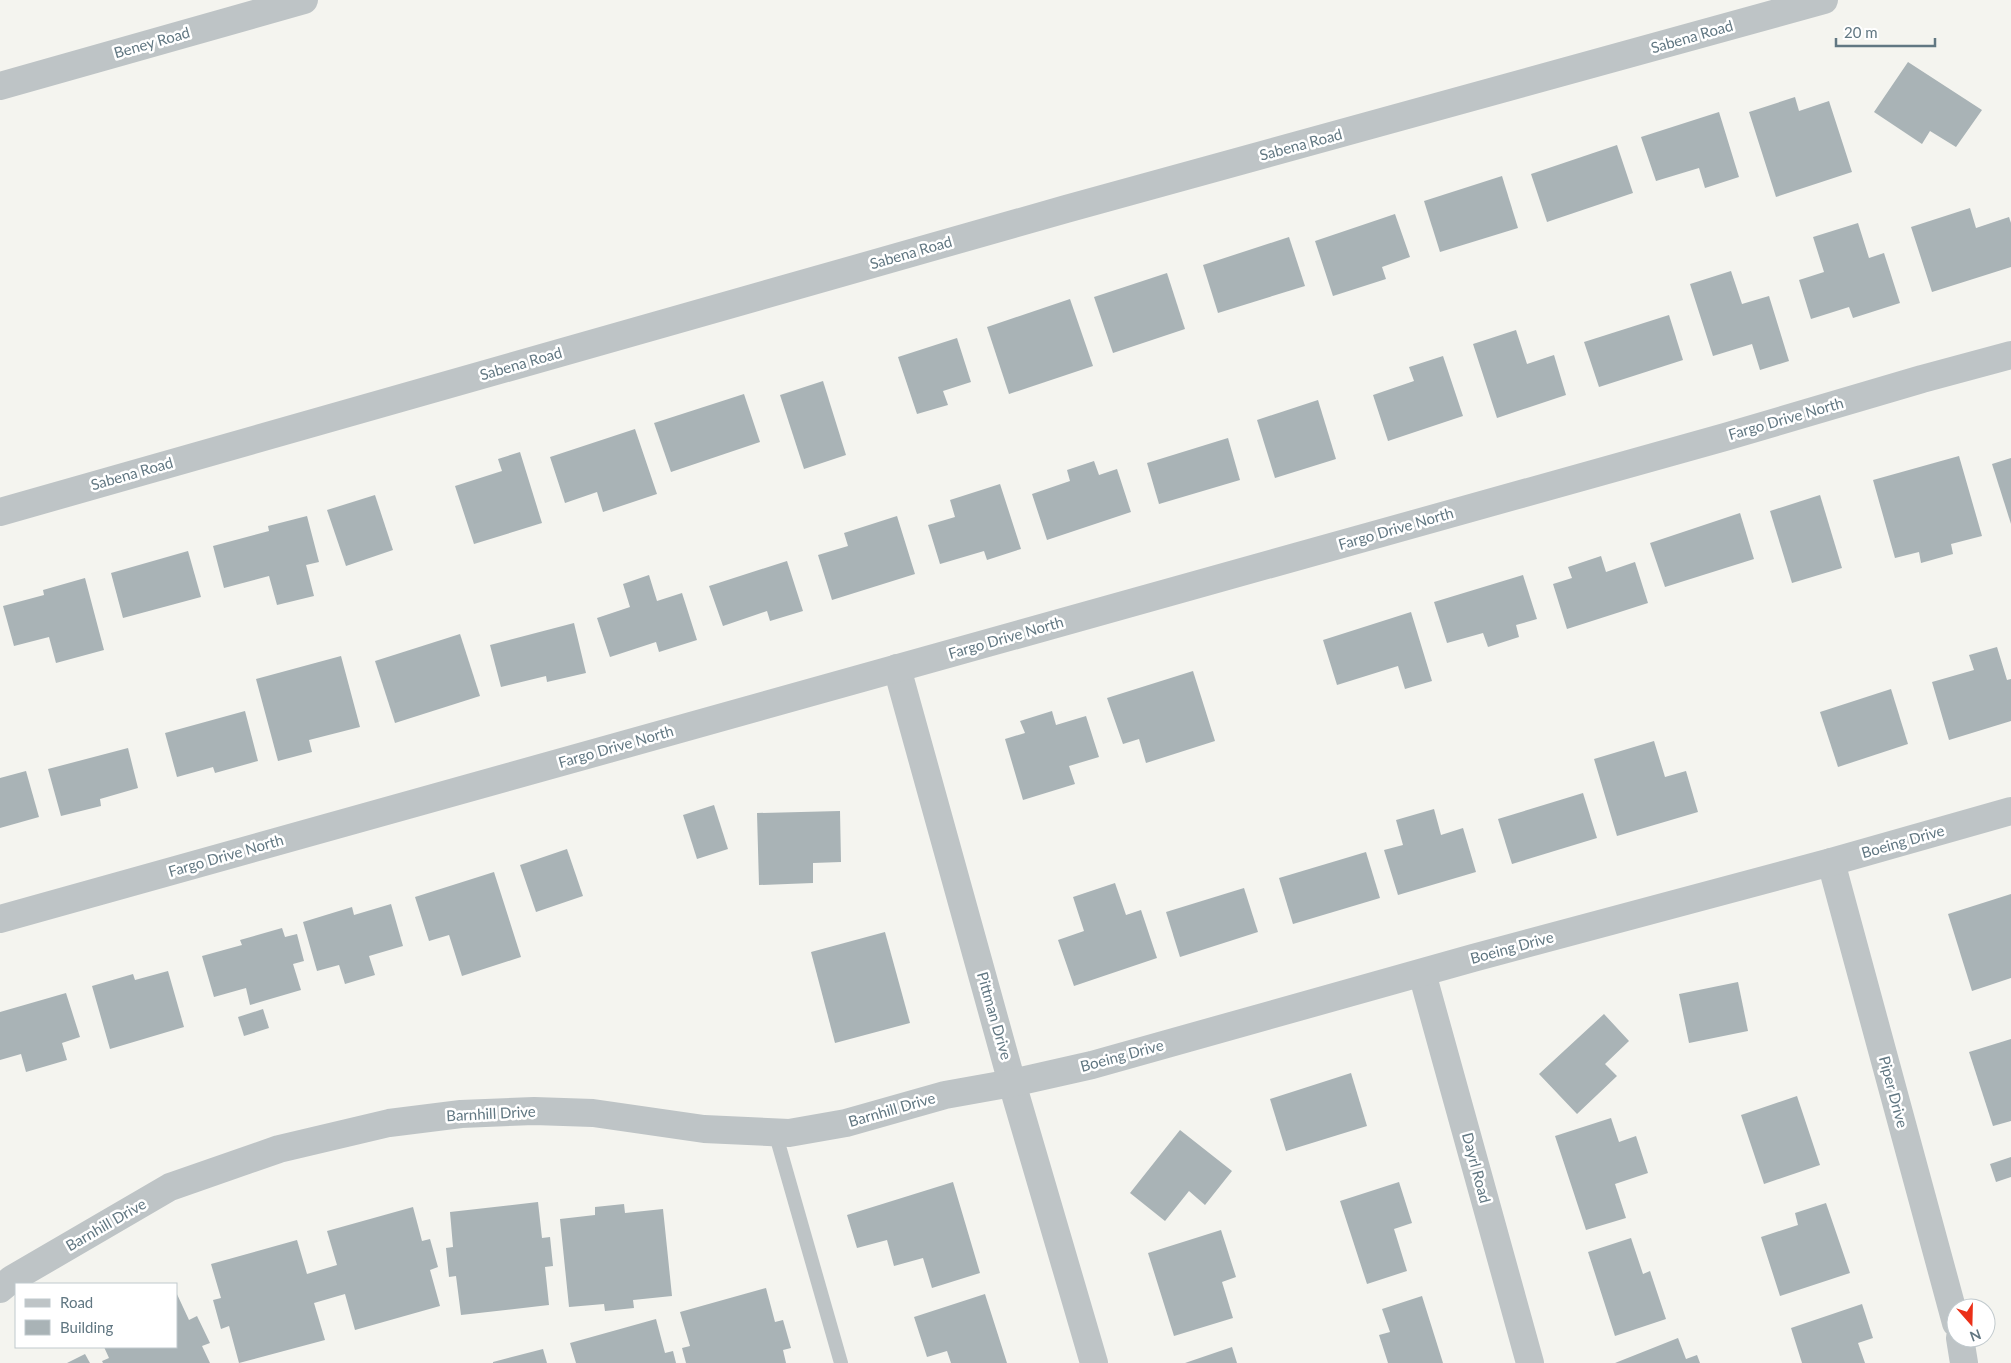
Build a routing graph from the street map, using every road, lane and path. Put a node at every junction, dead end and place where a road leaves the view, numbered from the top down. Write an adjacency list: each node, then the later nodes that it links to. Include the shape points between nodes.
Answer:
1 (304, 0): 3 (street, Beney Road)
2 (1824, 0): 6 (street, Sabena Road, via 1066,209)
3 (232, 10): 4 (street, Beney Road)
4 (0, 86)
5 (2011, 355): 7 (street, Fargo Drive North)
6 (0, 512)
7 (897, 668): 10 (street, Fargo Drive North); 12 (street, Pittman Drive)
8 (2011, 811): 9 (street, Boeing Drive)
9 (1830, 862): 11 (street, Boeing Drive); 15 (street, Piper Drive)
10 (0, 919)
11 (1422, 972): 12 (street, Boeing Drive, via 1092,1065); 19 (street, Dayrl Road)
12 (1012, 1083): 13 (street, Barnhill Drive, via 945,1095 846,1123 789,1133); 18 (street, Pittman Drive)
13 (775, 1132): 14 (street, Barnhill Drive, via 704,1130 593,1114 534,1111 461,1114 389,1123 279,1149 170,1187); 17 (lane)
14 (0, 1289)
15 (1949, 1298)
16 (1962, 1348): 20 (street)
17 (841, 1363)
18 (1094, 1363)
19 (1530, 1363)
20 (1964, 1363)

